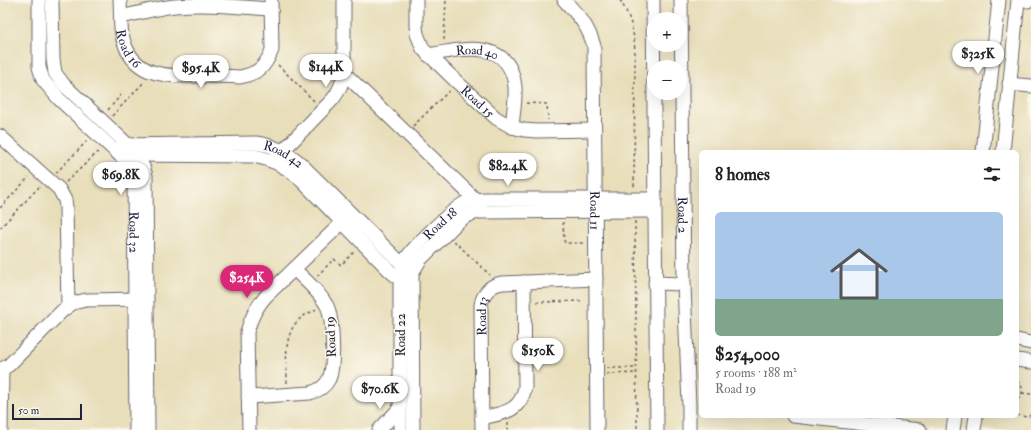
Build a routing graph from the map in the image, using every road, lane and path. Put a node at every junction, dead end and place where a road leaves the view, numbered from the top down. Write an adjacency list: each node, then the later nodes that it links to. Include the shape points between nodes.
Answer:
1 (39, 0): 30 (street, via 39,67 43,80 59,99)
2 (52, 0): 26 (street, Road 32, via 55,74)
3 (120, 0): 14 (street, Road 16)
4 (344, 0): 19 (street)
5 (416, 0): 16 (street, Road 15, via 417,34)
6 (446, 0): 15 (path)
7 (564, 0): 28 (street, Road 11, via 581,18 591,36 594,57)
8 (620, 0): 45 (path, via 629,14 634,33)
9 (652, 0): 46 (street)
10 (681, 0): 63 (street, Road 2)
11 (998, 0): 35 (street)
12 (1026, 0): 21 (street)
13 (271, 5): 14 (street, via 176,6); 17 (street, via 272,50)
14 (121, 18): 18 (street, Road 16, via 125,46 132,57)
15 (444, 52): 16 (street, Road 40); 24 (street, Road 40, via 482,49 502,58 513,77)
16 (428, 55): 20 (street, Road 15)
17 (269, 57): 18 (street, Road 16, via 261,69 240,76 166,76); 25 (path)
18 (152, 73): 26 (path)
19 (344, 73): 25 (street, via 339,91); 31 (street)
20 (457, 82): 27 (street, Road 15, via 489,113); 31 (path)
21 (1009, 84): 22 (street); 36 (street)
22 (1031, 86)
23 (121, 96): 26 (path)
24 (514, 103): 27 (street, Road 40); 29 (path, via 547,104)
25 (323, 109): 37 (street)
26 (102, 121): 34 (street, Road 32)
27 (512, 127): 29 (street, Road 15)
28 (594, 130): 29 (street, Road 15); 44 (street, Road 11)
29 (548, 131)
30 (95, 132): 33 (street); 41 (path)
31 (406, 133): 43 (street)
32 (0, 136): 40 (street)
33 (108, 144): 34 (street, Road 42); 42 (path)
34 (124, 150): 37 (street, Road 42, via 256,143); 38 (street, Road 32); 65 (street, Road 32, via 134,179)
35 (982, 150)
36 (1002, 150)
37 (283, 151): 39 (street); 50 (street, Road 42, via 300,163)
38 (138, 155): 39 (street, Road 42, via 254,156); 65 (street, Road 32, via 146,176)
39 (273, 161): 50 (street, Road 42, via 297,176)
40 (37, 169): 41 (street); 47 (path)
41 (49, 179): 42 (street); 51 (path)
42 (59, 189): 69 (street, via 66,207)
43 (476, 200): 44 (street, Road 18); 48 (street); 56 (street, Road 18, via 458,206 413,250)
44 (595, 205): 45 (street, Road 18); 49 (street, Road 18); 53 (street, Road 11)
45 (635, 205): 46 (street, Road 18); 74 (path)
46 (655, 205): 60 (street)
47 (0, 208)
48 (488, 212): 49 (street, Road 18); 52 (street, Road 18, via 472,213 464,217)
49 (563, 212): 53 (path, via 565,243)
50 (347, 218): 54 (street, Road 42); 55 (street); 56 (street, Road 42)
51 (0, 228)
52 (447, 234): 56 (street, Road 18); 62 (path)
53 (596, 242): 57 (street, Road 11)
54 (363, 244): 58 (street, Road 42); 61 (path, via 341,265 334,260)
55 (294, 269): 61 (street, Road 19); 82 (street, via 257,306 250,319 247,332)
56 (408, 269): 58 (street, Road 22); 64 (street, Road 22)
57 (596, 279): 59 (street, Road 13); 66 (street, Road 11)
58 (400, 280): 64 (street, Road 42); 85 (street, Road 22)
59 (524, 282): 62 (street, Road 13); 68 (street)
60 (656, 283): 63 (street); 101 (street)
61 (309, 284): 67 (street, Road 19)
62 (498, 284): 91 (street, Road 13, via 488,289 481,305)
63 (684, 284): 84 (street, Road 2)
64 (412, 289): 98 (street, Road 22)
65 (141, 300): 69 (street, via 86,300); 93 (street, Road 32); 94 (street, Road 32)
66 (596, 301): 68 (path); 76 (street, Road 11)
67 (326, 303): 81 (path, via 302,317 292,329 288,344); 81 (street, Road 19, via 330,311 332,338 329,378 318,391)
68 (524, 303): 91 (street, via 524,395 514,408)
69 (68, 306): 75 (street)
70 (1019, 340): 71 (street)
71 (1031, 343)
72 (1019, 360): 73 (street)
73 (1031, 362)
74 (636, 368): 76 (path); 77 (path)
75 (1, 370): 92 (street)
76 (597, 371): 77 (path); 99 (street, Road 11)
77 (636, 373): 100 (path)
78 (1019, 382): 79 (path)
79 (1022, 393): 80 (path); 83 (path)
80 (1031, 394)
81 (287, 395): 82 (street, Road 19)
82 (248, 397): 95 (street)
83 (1019, 397)
84 (695, 405): 102 (street, Road 2)
85 (400, 408): 96 (street); 97 (street, Road 22)
86 (1019, 415): 87 (path)
87 (1031, 415)
88 (811, 418): 103 (street)
89 (955, 418): 104 (street)
90 (976, 418): 105 (street)
91 (482, 424)
92 (1, 430)
93 (136, 430)
94 (148, 430)
95 (249, 430)
96 (379, 430)
97 (400, 430)
98 (413, 430)
99 (597, 430)
100 (637, 430)
101 (657, 430)
102 (689, 430)
103 (920, 430)
104 (953, 430)
105 (974, 430)

